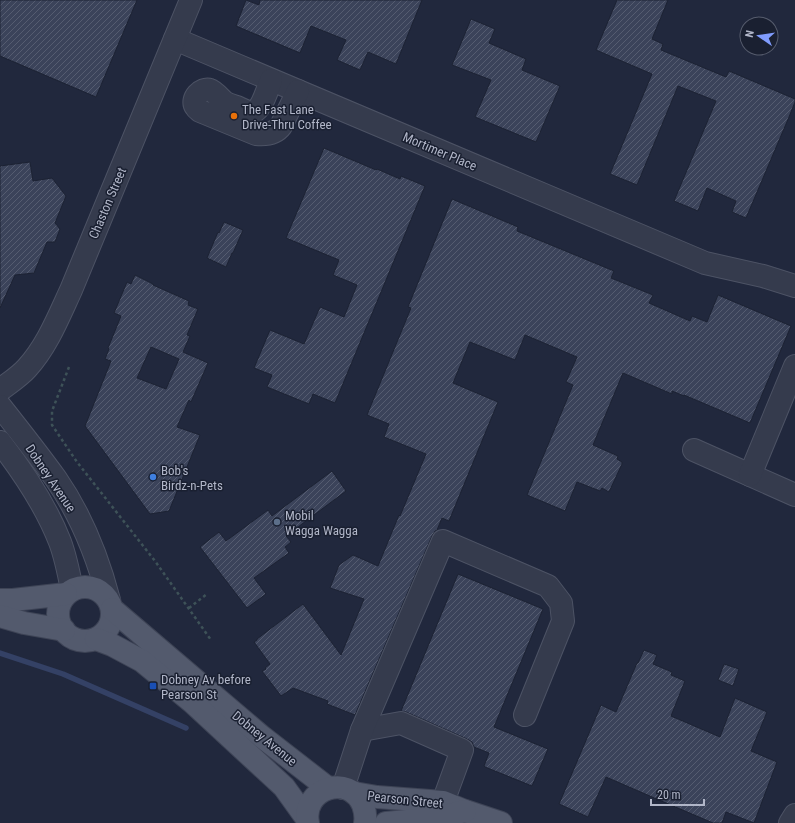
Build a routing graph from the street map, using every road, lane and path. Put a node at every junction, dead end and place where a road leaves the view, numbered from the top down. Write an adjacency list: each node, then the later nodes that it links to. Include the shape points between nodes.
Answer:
1 (191, 0): 2 (street, Chaston Street)
2 (175, 39): 3 (street, Mortimer Place); 8 (street, Chaston Street, via 56,324 42,350 26,369)
3 (271, 80): 4 (street, Mortimer Place); 4 (street, via 261,104 253,112 228,104 209,89 199,92 194,105 200,111 262,135 278,130 282,126)
4 (298, 91): 5 (street, Mortimer Place, via 705,263)
5 (795, 286)
6 (795, 366): 12 (street)
7 (69, 367): 18 (path, via 52,411 52,425 77,462)
8 (0, 390)
9 (0, 406): 17 (street, Dobney Avenue, via 71,504 94,552)
10 (0, 442): 14 (street, via 34,491 49,518 67,565)
11 (694, 450): 12 (street)
12 (750, 475): 13 (street)
13 (795, 494)
14 (69, 592): 16 (main road); 17 (main road, via 88,586 104,593); 20 (main road, via 59,608 60,624)
15 (207, 594): 18 (path)
16 (0, 600)
17 (110, 604): 21 (main road, via 112,618 109,626 104,634); 25 (main road, Dobney Avenue, via 266,740)
18 (189, 608): 22 (path)
19 (0, 616): 20 (main road)
20 (64, 630): 21 (main road, via 77,640)
21 (96, 638): 29 (main road, Dobney Avenue, via 142,661 192,702 284,786)
22 (211, 640)
23 (525, 715): 24 (street, via 563,621 561,603 548,586 443,541)
24 (362, 730): 25 (street); 26 (street, via 401,722 462,750)
25 (341, 789): 26 (main road, Pearson Street, via 377,797); 29 (main road, via 321,791 314,797 307,811); 30 (main road, via 361,800 365,809)
26 (443, 802): 27 (main road, Pearson Street)
27 (465, 811): 31 (main road, via 438,818); 32 (main road, Pearson Street)
28 (795, 815): 33 (street)
29 (307, 821)
30 (365, 823)
31 (386, 823)
32 (501, 823)
33 (790, 823)

